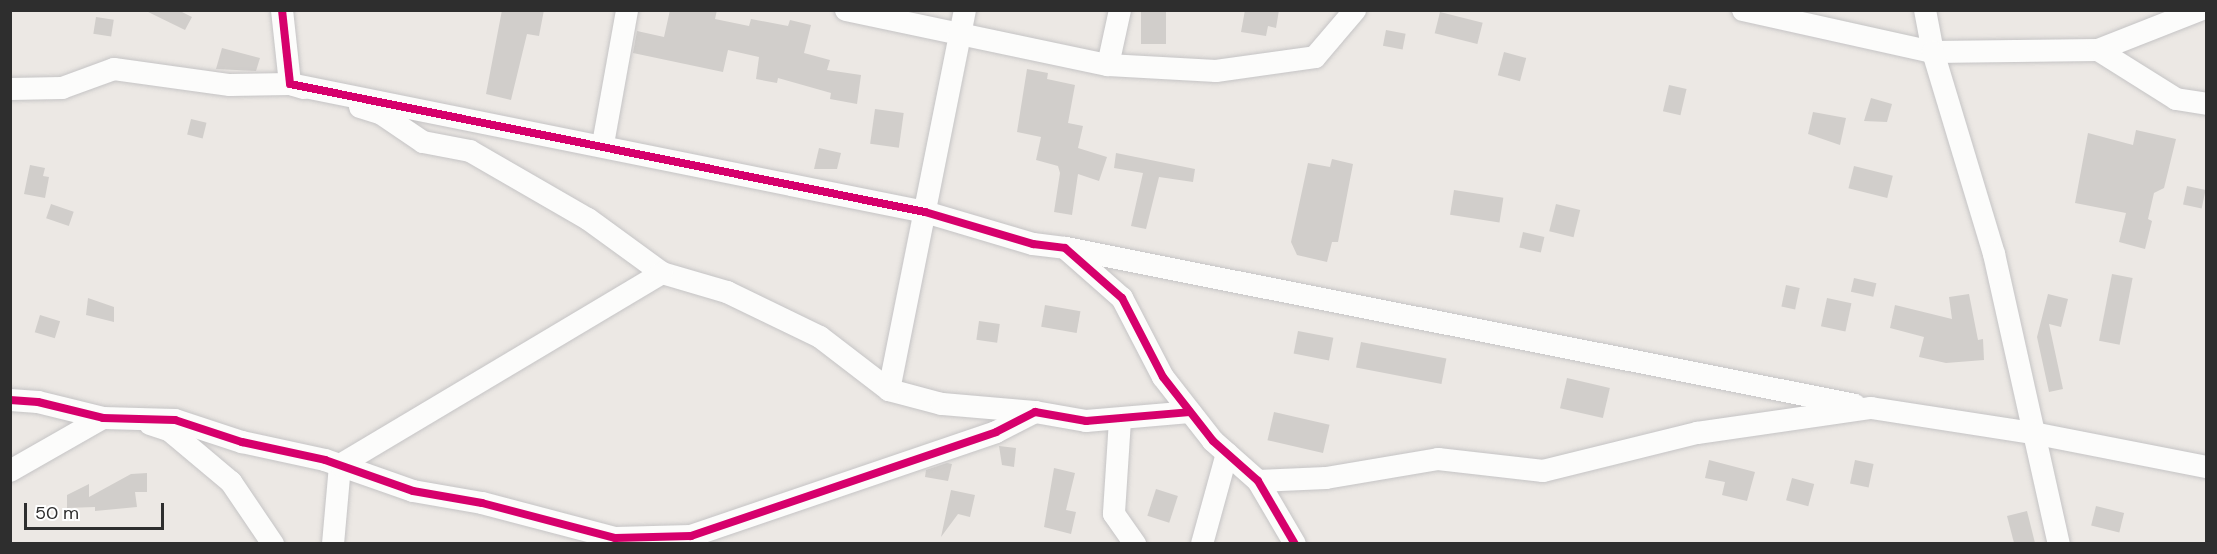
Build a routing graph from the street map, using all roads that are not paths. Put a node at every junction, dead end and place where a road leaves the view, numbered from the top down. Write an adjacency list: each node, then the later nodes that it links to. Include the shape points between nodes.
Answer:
1 (282, 10): 14 (street)
2 (627, 10): 17 (street)
3 (846, 10): 10 (street)
4 (965, 10): 10 (street)
5 (1120, 10): 13 (street)
6 (1355, 10): 13 (street, via 1315,57 1216,71)
7 (1743, 10): 12 (street)
8 (1925, 10): 12 (street)
9 (2200, 10): 11 (street)
10 (960, 37): 13 (street); 18 (street)
11 (2098, 50): 12 (street); 16 (street, via 2176,99)
12 (1933, 52): 29 (street, via 1994,254)
13 (1108, 65)
14 (290, 84): 15 (street, via 230,85 114,69 62,88); 17 (street); 20 (street, via 380,113 423,142 470,151 588,219)
15 (10, 89)
16 (2206, 104)
17 (603, 144): 18 (street)
18 (925, 212): 19 (street, via 1033,244); 21 (street)
19 (1065, 248): 23 (street); 25 (street, via 1122,298 1163,377)
20 (662, 273): 21 (street, via 727,292 820,337); 31 (street)
21 (889, 390): 24 (street, via 942,404)
22 (10, 400): 26 (street, via 38,402)
23 (1871, 408): 29 (street); 34 (street, via 1697,433 1543,471 1438,459 1326,478)
24 (1035, 412): 28 (street, via 1086,421); 35 (street, via 996,432 691,536)
25 (1190, 412): 28 (street); 30 (street)
26 (103, 418): 27 (street); 33 (street)
27 (133, 419): 31 (street, via 175,420 242,442); 36 (street, via 169,430 231,482)
28 (1120, 420): 38 (street, via 1114,514)
29 (2033, 433): 32 (street); 41 (street)
30 (1227, 453): 34 (street); 39 (street)
31 (340, 465): 35 (street, via 413,491 482,503); 37 (street)
32 (2206, 467)
33 (10, 471)
34 (1258, 481): 40 (street)
35 (622, 541)
36 (273, 543)
37 (333, 543)
38 (1135, 543)
39 (1202, 543)
40 (1295, 543)
41 (2059, 543)

